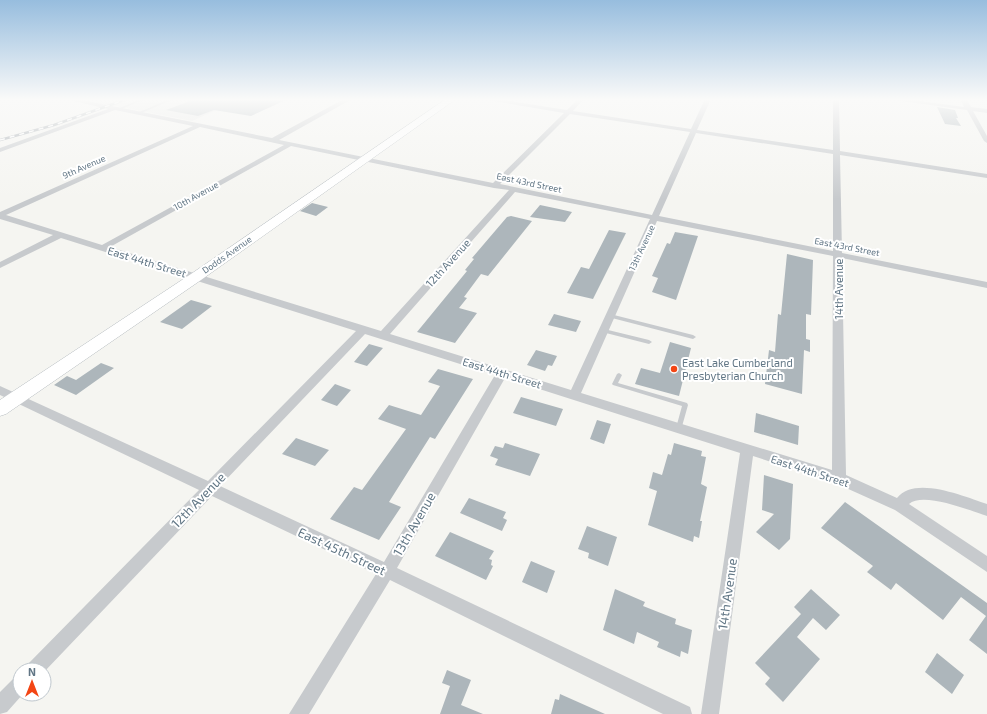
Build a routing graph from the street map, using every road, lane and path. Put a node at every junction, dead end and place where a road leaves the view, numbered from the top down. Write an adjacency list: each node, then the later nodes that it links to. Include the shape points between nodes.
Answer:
1 (50, 132): 14 (street)
2 (184, 132): 20 (street, 9th Avenue)
3 (229, 132): 11 (street, East 43rd Street)
4 (288, 132): 11 (street)
5 (403, 132): 16 (street, Dodds Avenue)
6 (548, 132): 18 (street)
7 (693, 132): 21 (street, 13th Avenue)
8 (703, 132): 15 (street)
9 (837, 132): 15 (street, 14th Avenue)
10 (982, 132): 12 (street)
11 (272, 141): 13 (street, East 43rd Street)
12 (987, 141)
13 (290, 144): 16 (street, East 43rd Street); 23 (street, 10th Avenue)
14 (0, 150)
15 (838, 153): 17 (street); 24 (street, 14th Avenue)
16 (364, 159): 18 (street, East 43rd Street); 26 (street, Dodds Avenue)
17 (987, 176)
18 (494, 186): 19 (street, East 43rd Street)
19 (513, 190): 21 (street, East 43rd Street); 31 (street, 12th Avenue)
20 (0, 215): 22 (street, East 44th Street)
21 (655, 219): 24 (street, East 43rd Street); 28 (street, 13th Avenue)
22 (61, 235): 23 (street, East 44th Street); 25 (street)
23 (101, 249): 26 (street, East 44th Street)
24 (839, 255): 27 (street, East 43rd Street); 42 (street, 14th Avenue)
25 (0, 265)
26 (196, 277): 29 (street, East 44th Street); 38 (street, Dodds Avenue)
27 (987, 285)
28 (610, 316): 30 (street, 13th Avenue); 32 (lane)
29 (363, 330): 31 (street, East 44th Street); 43 (street, 12th Avenue)
30 (604, 330): 33 (lane); 37 (street, 13th Avenue)
31 (382, 336): 34 (street, East 44th Street)
32 (693, 337)
33 (649, 342)
34 (502, 373): 37 (street, East 44th Street); 47 (street, 13th Avenue)
35 (619, 375): 40 (lane, via 615,384 684,405)
36 (0, 390): 38 (street, East 45th Street)
37 (574, 396): 40 (street, East 44th Street)
38 (17, 398): 39 (street, Dodds Avenue); 43 (street, East 45th Street)
39 (0, 409)
40 (679, 428): 41 (street, East 44th Street)
41 (746, 451): 42 (street, East 44th Street); 53 (street, 14th Avenue)
42 (839, 478): 44 (street, East 44th Street)
43 (208, 489): 47 (street, East 45th Street); 48 (street, 12th Avenue)
44 (900, 506): 45 (street, via 907,497 920,494 936,495); 46 (street, East 44th Street)
45 (987, 510)
46 (987, 565)
47 (387, 571): 51 (street, 13th Avenue); 52 (street, East 45th Street)
48 (42, 662)
49 (12, 692): 50 (street)
50 (0, 705)
51 (298, 714)
52 (684, 714)
53 (710, 714)

